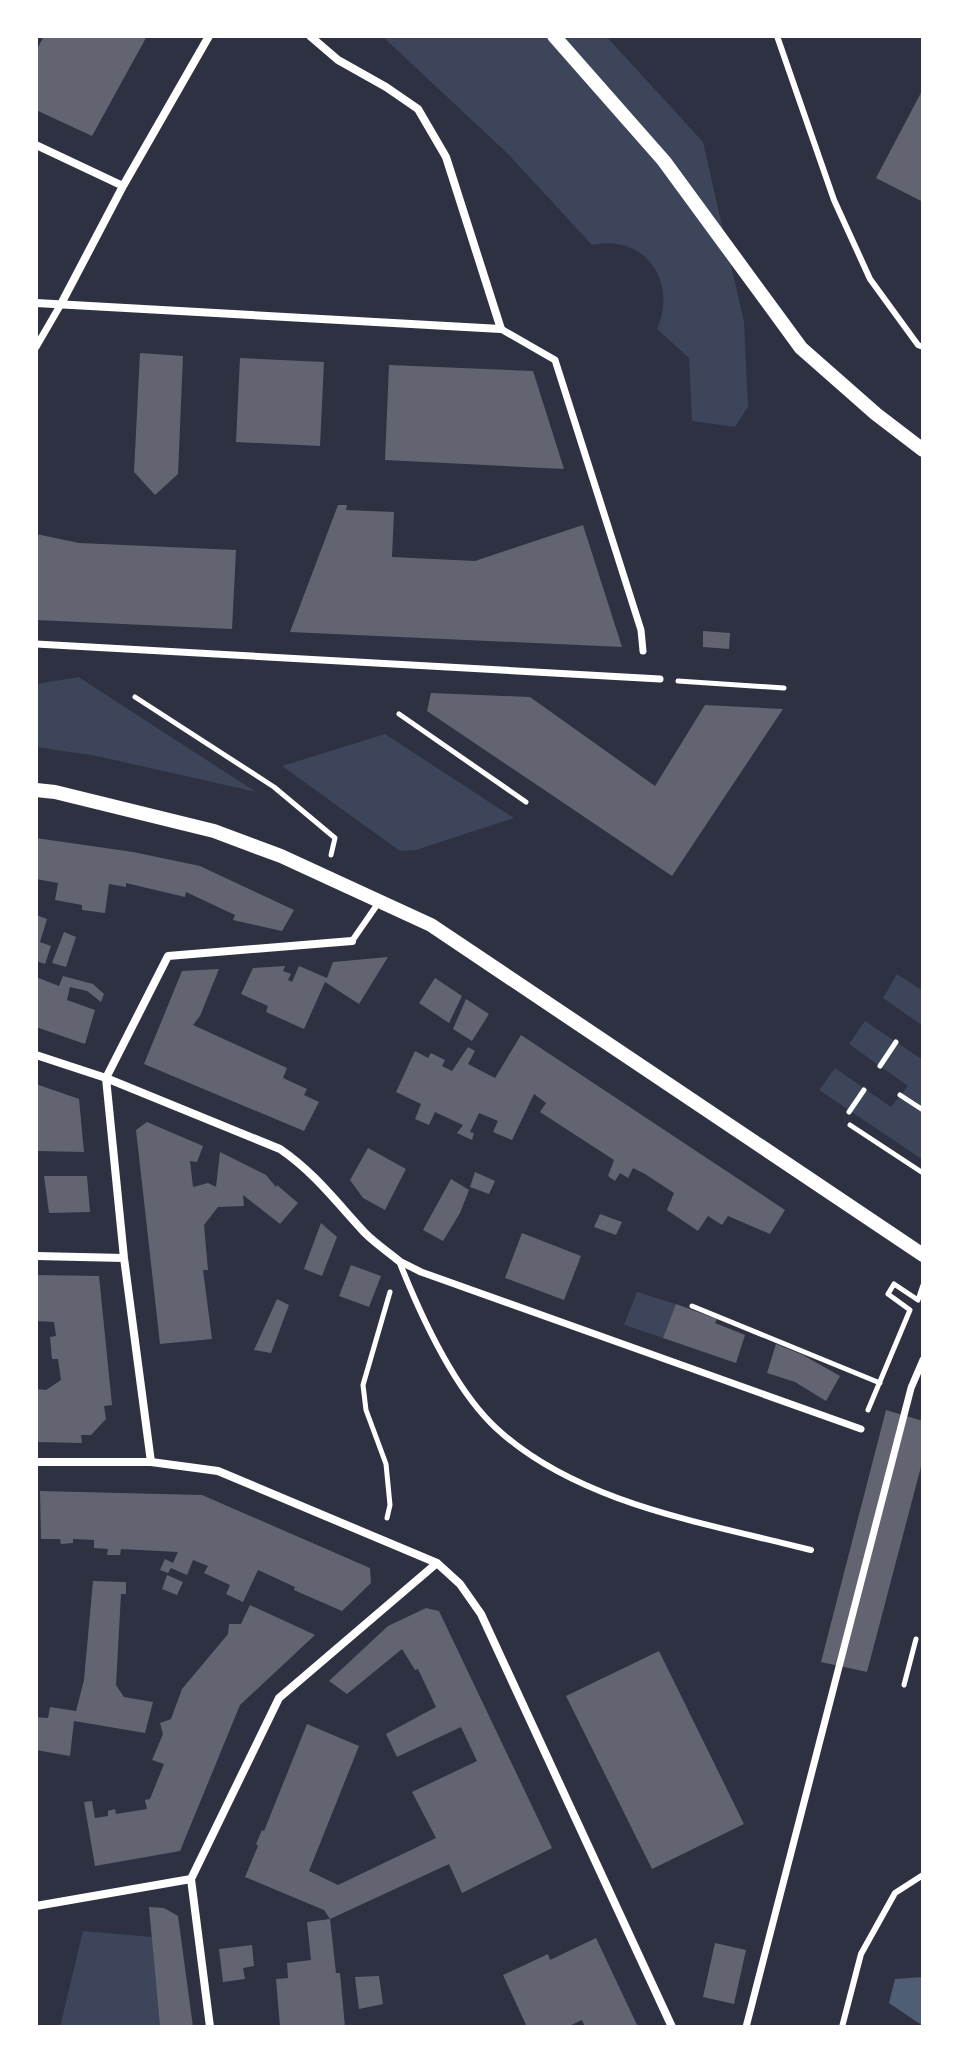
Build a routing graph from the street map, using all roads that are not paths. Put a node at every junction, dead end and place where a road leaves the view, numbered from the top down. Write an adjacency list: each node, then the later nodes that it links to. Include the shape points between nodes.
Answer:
1 (209, 36): 6 (street)
2 (310, 36): 9 (street, via 338,60 418,109 446,157)
3 (554, 36): 12 (street, via 664,161 801,348)
4 (777, 36): 11 (lane, via 834,200 870,279)
5 (36, 145): 6 (street)
6 (123, 186): 8 (street)
7 (36, 303): 8 (street)
8 (61, 304): 9 (street); 10 (street)
9 (501, 329): 14 (street, via 555,360 641,630)
10 (36, 347)
11 (923, 347)
12 (923, 450)
13 (36, 644): 15 (street)
14 (643, 651)
15 (660, 679)
16 (36, 790): 17 (street, via 214,831)
17 (381, 900): 18 (lane); 21 (street, via 439,930)
18 (352, 941): 20 (street, via 168,956)
19 (36, 1055): 20 (street)
20 (106, 1078): 23 (street); 24 (street, via 280,1149)
21 (923, 1255)
22 (36, 1256): 23 (street)
23 (124, 1258): 28 (street)
24 (399, 1261): 26 (street); 29 (lane, via 415,1302 460,1383 496,1429 523,1449 614,1499)
25 (923, 1360): 36 (street, via 911,1388)
26 (861, 1429)
27 (36, 1462): 28 (street)
28 (151, 1462): 30 (street, via 218,1471)
29 (811, 1550)
30 (437, 1563): 32 (street, via 279,1698); 35 (street, via 481,1614)
31 (923, 1875): 37 (lane, via 895,1893 861,1954)
32 (191, 1879): 33 (street); 34 (street)
33 (36, 1906)
34 (210, 2027)
35 (672, 2027)
36 (746, 2027)
37 (842, 2027)

